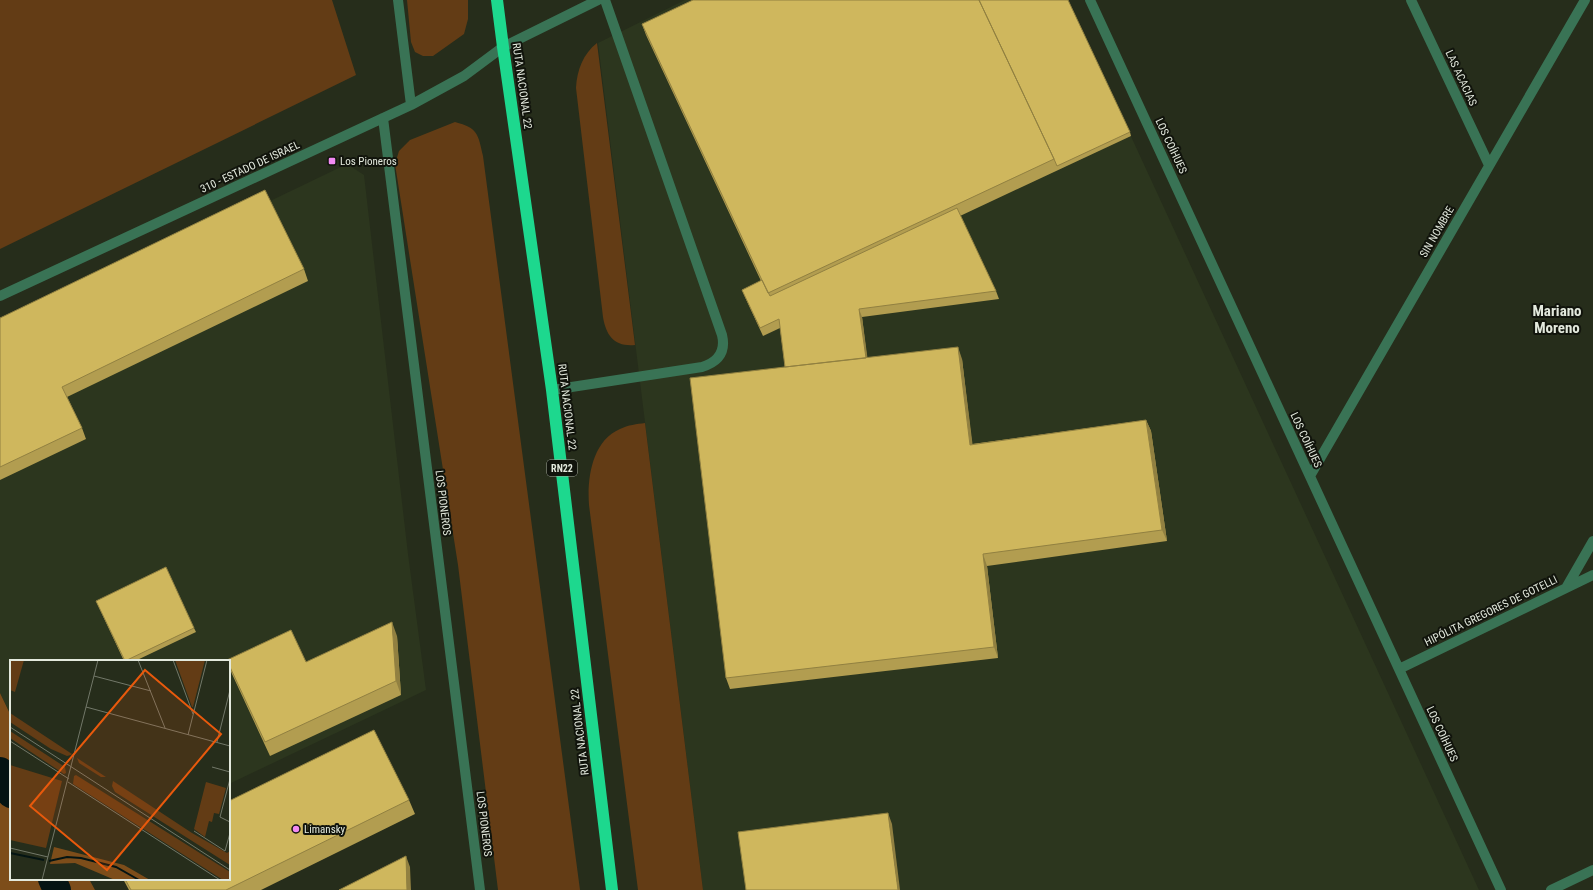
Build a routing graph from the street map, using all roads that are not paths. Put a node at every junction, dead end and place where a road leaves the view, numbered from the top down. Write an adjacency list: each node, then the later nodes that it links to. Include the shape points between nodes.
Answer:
1 (398, 0): 9 (street)
2 (497, 0): 8 (highway, RUTA NACIONAL 22 / RN22)
3 (598, 0): 8 (street, 310 - ESTADO DE ISRAEL)
4 (605, 0): 13 (street, via 722,335 723,351 717,360 702,367)
5 (1090, 0): 14 (street, LOS COÍHUES)
6 (1411, 0): 11 (street, LAS ACACIAS)
7 (1585, 0): 11 (street, SIN NOMBRE)
8 (503, 47): 9 (street, 310 - ESTADO DE ISRAEL, via 464,76); 13 (highway, RUTA NACIONAL 22 / RN22)
9 (412, 105): 10 (street, 310 - ESTADO DE ISRAEL)
10 (383, 118): 12 (street, 310 - ESTADO DE ISRAEL); 20 (street, LOS PIONEROS)
11 (1489, 165): 14 (street, SIN NOMBRE)
12 (0, 296)
13 (552, 390): 21 (highway, RUTA NACIONAL 22 / RN22)
14 (1310, 476): 18 (street, LOS COÍHUES)
15 (1593, 541): 17 (street)
16 (1593, 575): 17 (street, HIPÓLITA GREGORES DE GOTELLI)
17 (1566, 588): 18 (street, HIPÓLITA GREGORES DE GOTELLI)
18 (1399, 668): 22 (street, LOS COÍHUES)
19 (1593, 870): 23 (street)
20 (480, 890)
21 (612, 890)
22 (1501, 890)
23 (1551, 890)

